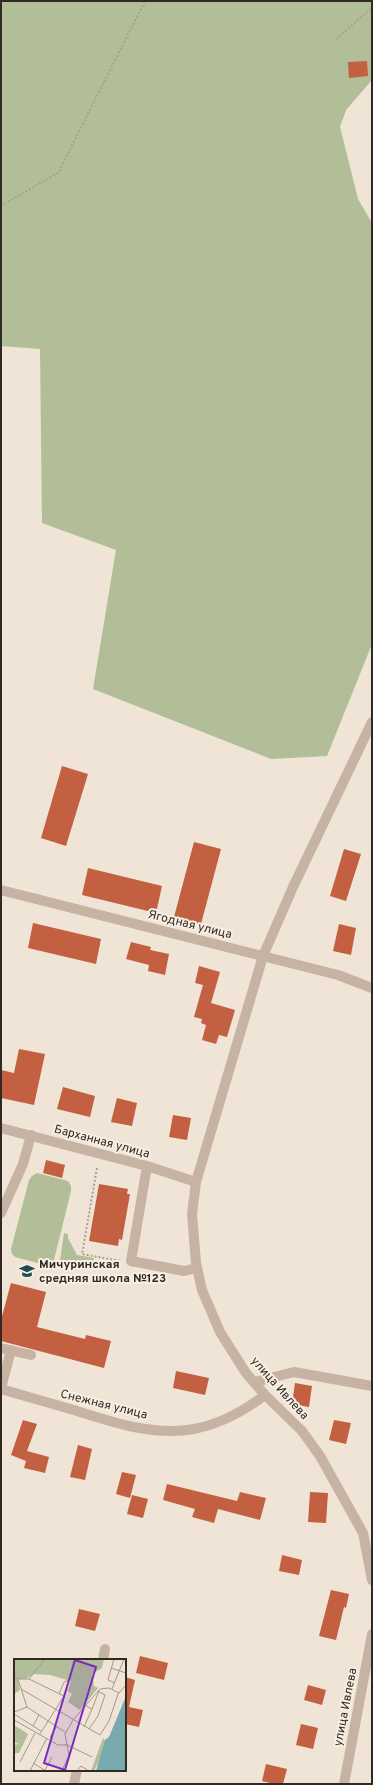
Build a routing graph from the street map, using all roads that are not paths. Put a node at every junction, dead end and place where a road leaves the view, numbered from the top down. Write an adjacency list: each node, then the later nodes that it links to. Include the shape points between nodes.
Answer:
1 (372, 722): 3 (street, улица Ивлева)
2 (1, 890): 3 (street, Ягодная улица)
3 (263, 956): 4 (street, Ягодная улица, via 338,975); 8 (street, улица Ивлева)
4 (372, 988)
5 (1, 1128): 6 (street, Барханная улица)
6 (31, 1135): 7 (street, Барханная улица); 9 (street, via 23,1164)
7 (147, 1166): 8 (street, Барханная улица); 10 (street, via 131,1260 184,1271)
8 (196, 1182): 10 (street, улица Ивлева, via 192,1214)
9 (1, 1213)
10 (197, 1268): 13 (street, улица Ивлева, via 202,1290 220,1332 246,1373)
11 (6, 1349): 12 (street); 15 (street)
12 (31, 1355)
13 (255, 1382): 14 (street, via 294,1372); 16 (street, улица Ивлева)
14 (372, 1386)
15 (1, 1388): 16 (street, Снежная улица, via 115,1423 164,1430 193,1429 214,1424 244,1410)
16 (265, 1395): 17 (street, улица Ивлева, via 302,1431 320,1456 363,1533)
17 (372, 1580)
18 (372, 1634): 23 (street, улица Ивлева)
19 (105, 1649): 20 (street)
20 (103, 1659)
21 (78, 1771): 22 (street)
22 (74, 1784)
23 (344, 1784)

